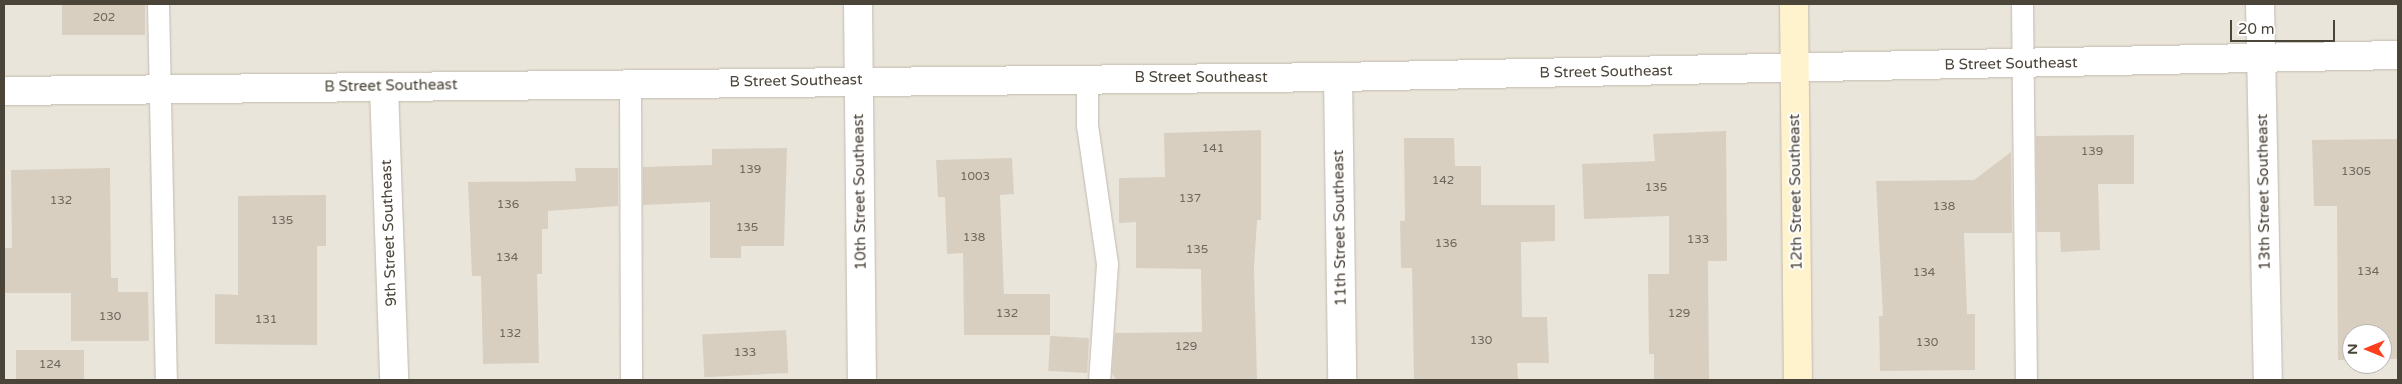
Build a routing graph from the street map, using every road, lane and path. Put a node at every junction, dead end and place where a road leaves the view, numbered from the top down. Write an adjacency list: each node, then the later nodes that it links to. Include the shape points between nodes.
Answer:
1 (158, 4): 15 (lane)
2 (858, 4): 12 (street, 10th Street Southeast)
3 (1794, 4): 9 (street, 12th Street Southeast)
4 (2022, 4): 8 (lane)
5 (2260, 4): 7 (street, 13th Street Southeast)
6 (2398, 54): 7 (street, B Street Southeast)
7 (2261, 59): 8 (street, B Street Southeast); 25 (street, 13th Street Southeast)
8 (2023, 64): 9 (street, B Street Southeast); 24 (lane)
9 (1795, 68): 10 (street, B Street Southeast); 23 (street, 12th Street Southeast)
10 (1338, 77): 11 (street, B Street Southeast); 22 (street, 11th Street Southeast)
11 (1087, 79): 12 (street, B Street Southeast); 21 (lane, via 1087,125 1107,264)
12 (859, 81): 13 (street, B Street Southeast); 20 (street, 10th Street Southeast)
13 (630, 83): 14 (street, B Street Southeast); 19 (lane)
14 (384, 87): 15 (street, B Street Southeast); 18 (street, 9th Street Southeast)
15 (160, 89): 16 (street, B Street Southeast); 17 (lane)
16 (4, 91)
17 (166, 380)
18 (394, 380)
19 (632, 380)
20 (862, 380)
21 (1099, 380)
22 (1342, 380)
23 (1798, 380)
24 (2026, 380)
25 (2268, 380)

